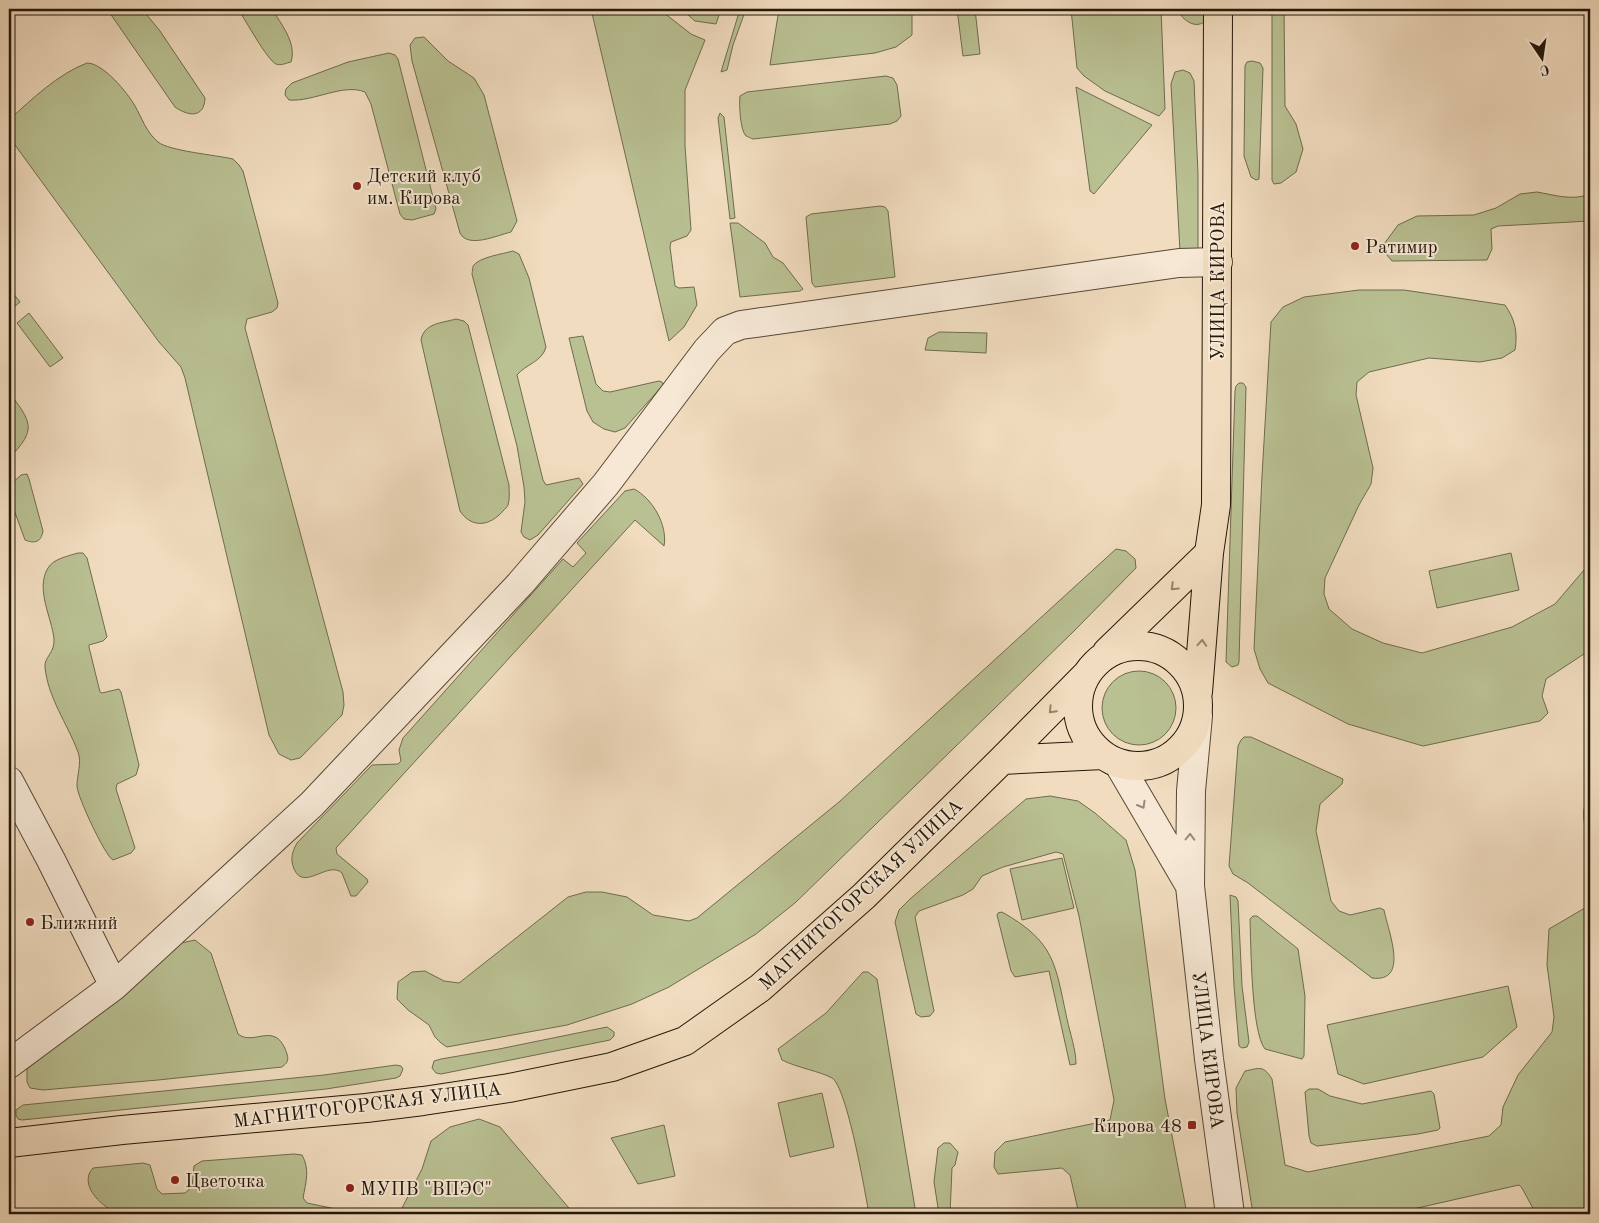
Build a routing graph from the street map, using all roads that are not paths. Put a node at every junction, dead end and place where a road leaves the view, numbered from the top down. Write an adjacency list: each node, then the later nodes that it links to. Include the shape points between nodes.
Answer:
1 (1218, 9): 2 (main road, УЛИЦА КИРОВА)
2 (1218, 262): 3 (main road, УЛИЦА КИРОВА, via 1216,505); 10 (street, via 1179,263 822,313 741,325 725,332 707,350 606,484 520,584 312,804)
3 (1208, 553): 4 (main road, one-way to 4); 5 (main road, УЛИЦА КИРОВА, one-way to 3)
4 (1092, 668): 5 (main road, via 1114,650 1132,645 1151,646 1183,664); 6 (main road, via 1079,692 1077,709 1090,743); 7 (main road, МАГНИТОГОРСКАЯ УЛИЦА, one-way to 7)
5 (1198, 704): 6 (main road, via 1192,733 1182,748 1168,758 1153,765 1135,766); 9 (street, УЛИЦА КИРОВА, one-way to 5, via 1191,790)
6 (1111, 759): 7 (main road); 9 (street, УЛИЦА КИРОВА, one-way to 9)
7 (1002, 760): 12 (main road, МАГНИТОГОРСКАЯ УЛИЦА, via 864,896 760,988 685,1041 612,1067 509,1088 366,1108)
8 (9, 780): 10 (street)
9 (1190, 886): 13 (street, УЛИЦА КИРОВА)
10 (114, 986): 11 (street)
11 (9, 1064)
12 (9, 1143)
13 (1230, 1214)

